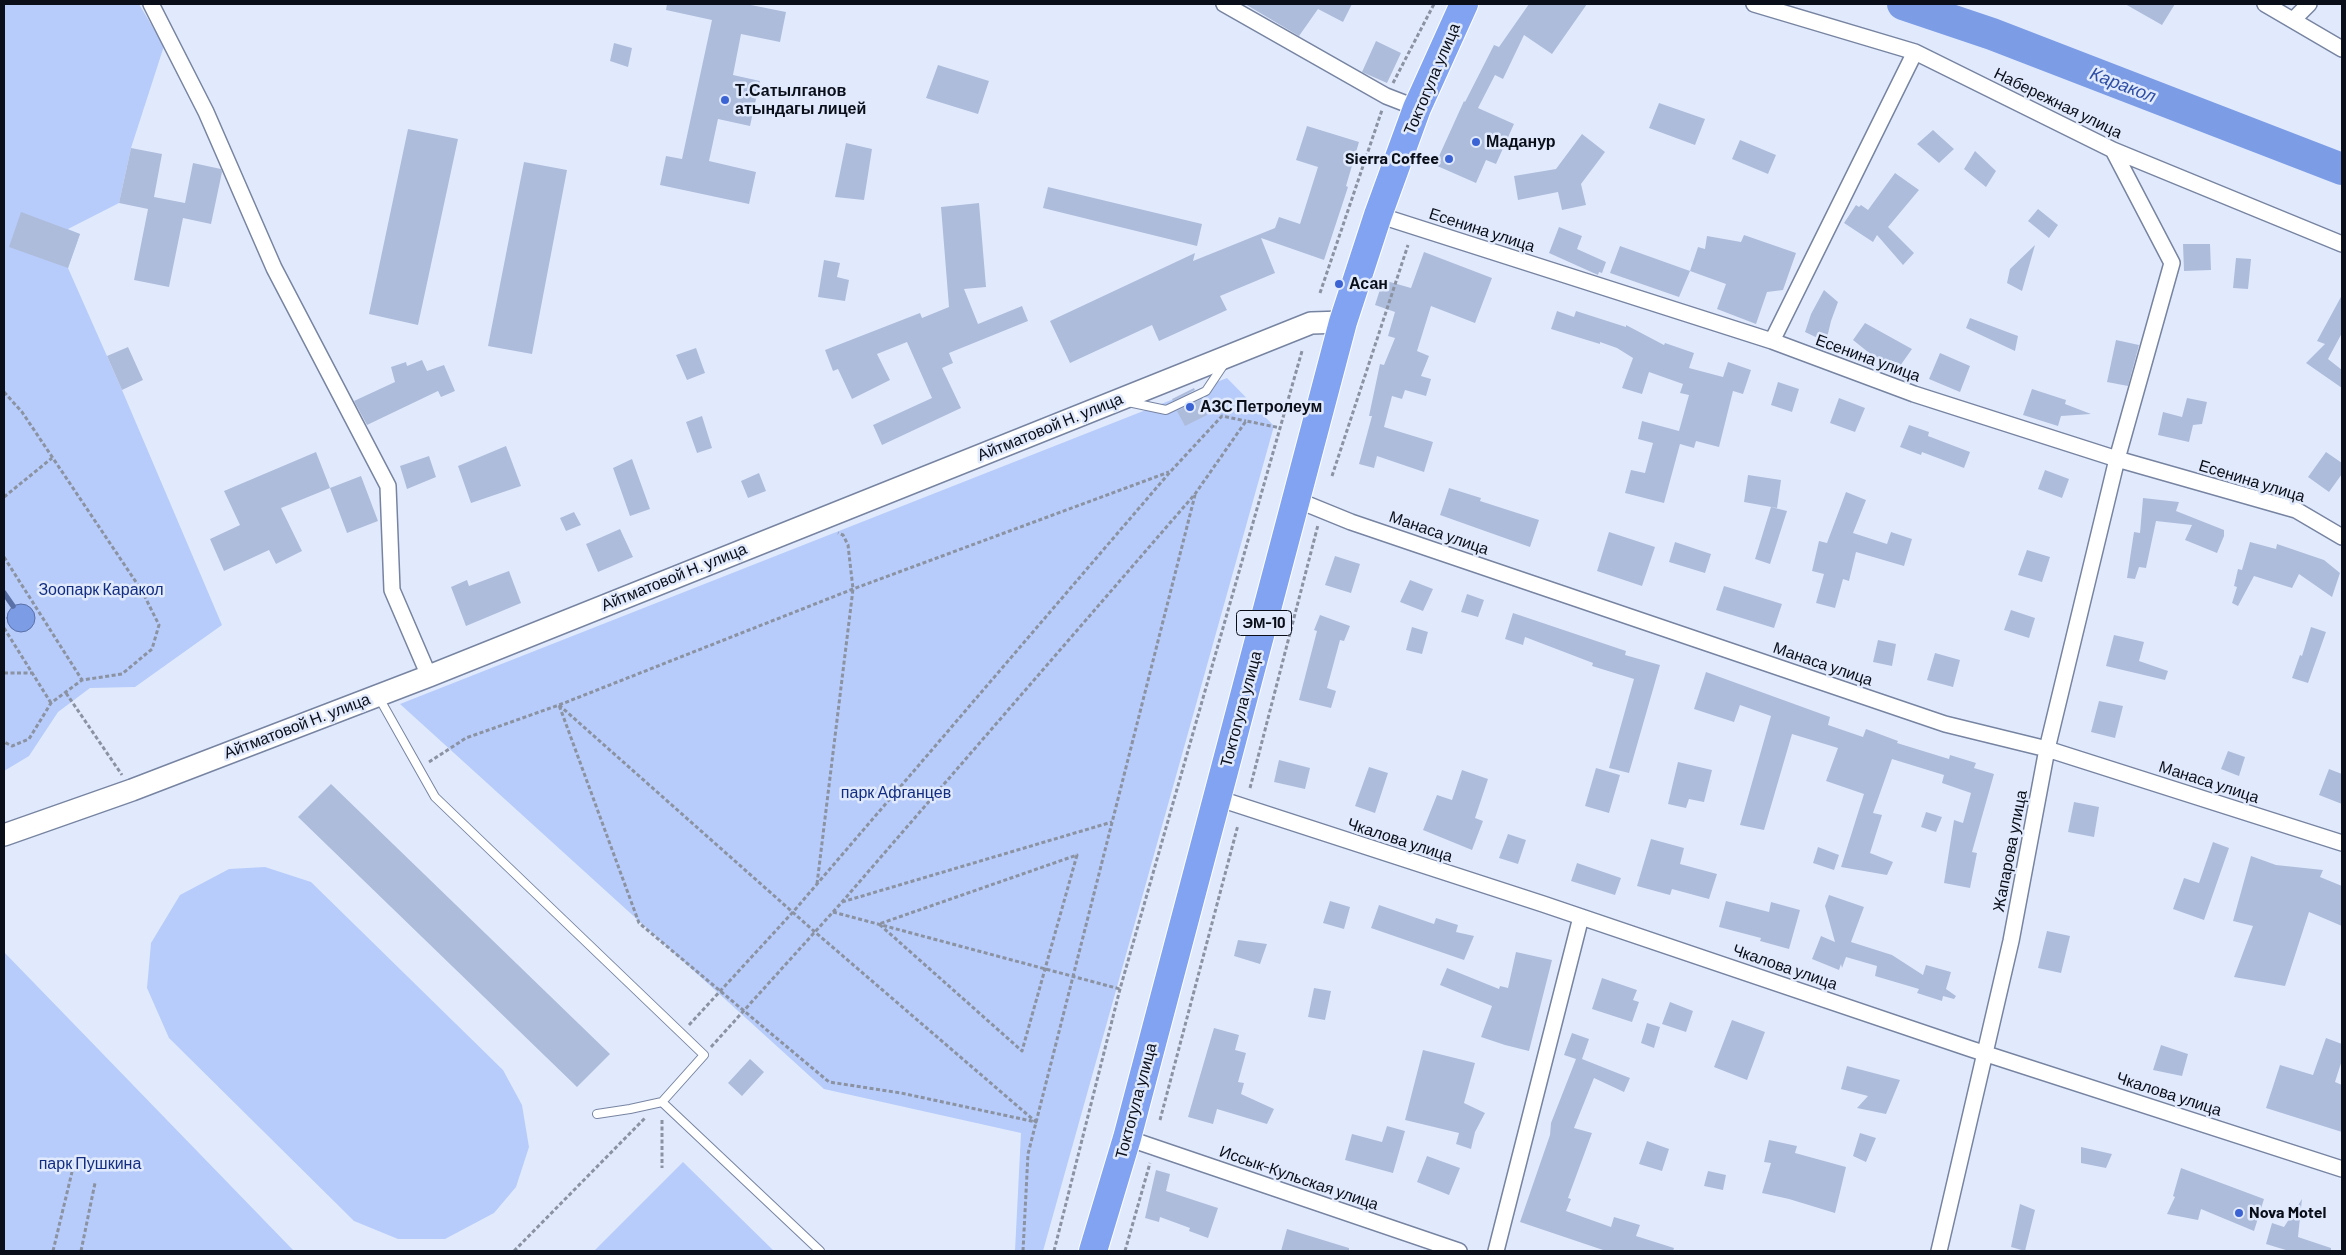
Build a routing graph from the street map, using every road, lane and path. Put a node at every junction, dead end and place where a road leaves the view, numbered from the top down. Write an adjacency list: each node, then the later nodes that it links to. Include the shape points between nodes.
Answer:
1 (151, 4): 39 (street, via 206,112 274,268 388,486 392,590)
2 (1224, 4): 11 (street)
3 (1434, 4): 11 (path)
4 (1464, 4): 12 (highway, Токтогула улица / ЭМ-10)
5 (1754, 4): 10 (street, Набережная улица)
6 (2265, 4): 8 (street)
7 (2309, 4): 8 (street)
8 (2292, 20): 9 (street)
9 (2342, 49)
10 (1915, 52): 13 (street, Набережная улица); 19 (street)
11 (1386, 96): 12 (street); 17 (path)
12 (1417, 108): 14 (highway, Токтогула улица / ЭМ-10)
13 (2113, 150): 15 (street, Набережная улица); 25 (street, Жапарова улица, via 2172,263)
14 (1378, 215): 18 (highway, Токтогула улица / ЭМ-10); 19 (street, Есенина улица)
15 (2342, 244)
16 (1408, 245): 27 (path)
17 (1320, 293)
18 (1343, 322): 30 (highway, Токтогула улица / ЭМ-10); 39 (main road, Айтматовой Н. улица, via 1311,323)
19 (1772, 341): 25 (street, Есенина улица, via 1914,394)
20 (1302, 351): 23 (path)
21 (4, 392): 24 (path, via 22,412)
22 (1246, 421): 23 (path); 26 (path, via 1222,416); 28 (path)
23 (1281, 428): 64 (path)
24 (52, 458): 29 (path); 40 (path, via 142,591 158,625 152,649 122,674)
25 (2118, 459): 33 (street, Есенина улица, via 2296,510); 46 (street, Жапарова улица)
26 (1170, 472): 35 (path); 55 (path)
27 (1332, 476)
28 (1195, 494): 51 (path); 56 (path)
29 (4, 498)
30 (1297, 500): 46 (street, Манаса улица, via 1351,522 1945,724); 50 (highway, Токтогула улица / ЭМ-10)
31 (1319, 521): 48 (path)
32 (831, 530): 35 (path, via 843,534 848,544)
33 (2342, 537)
34 (4, 557): 40 (path)
35 (853, 589): 44 (path); 55 (path)
36 (4, 628): 38 (path)
37 (4, 673): 38 (path)
38 (32, 673): 43 (path)
39 (429, 676): 42 (main road, Айтматовой Н. улица)
40 (82, 680): 41 (path)
41 (66, 693): 43 (path); 49 (path)
42 (377, 695): 47 (lane); 49 (main road, Айтматовой Н. улица)
43 (50, 704): 45 (path, via 29,740 12,746)
44 (559, 705): 47 (path, via 466,738); 57 (path); 65 (path, via 639,923)
45 (4, 742)
46 (2048, 748): 54 (street, Манаса улица); 68 (street, Жапарова улица)
47 (418, 769): 67 (lane, via 435,797)
48 (1250, 788)
49 (132, 790): 53 (main road, Айтматовой Н. улица)
50 (1217, 798): 59 (street, Чкалова улица); 74 (highway, Токтогула улица / ЭМ-10)
51 (1112, 822): 56 (path); 63 (path)
52 (1238, 825): 72 (path)
53 (4, 835)
54 (2342, 843)
55 (816, 885): 57 (path)
56 (842, 902): 58 (path)
57 (793, 912): 61 (path); 65 (path)
58 (833, 912): 60 (path); 61 (path)
59 (1582, 917): 68 (street, Чкалова улица); 89 (street)
60 (879, 924): 62 (path); 62 (path, via 1022,1051); 62 (path, via 1077,855)
61 (815, 932): 66 (path); 73 (path)
62 (1047, 968): 63 (path)
63 (1074, 975): 64 (path); 73 (path)
64 (1120, 989): 85 (path)
65 (721, 990): 66 (path); 67 (path)
66 (744, 1012): 69 (path); 73 (path, via 828,1082 902,1093)
67 (682, 1033): 69 (lane)
68 (1986, 1054): 77 (street, Чкалова улица); 90 (street, Жапарова улица)
69 (704, 1055): 70 (lane)
70 (662, 1102): 71 (lane); 76 (path); 82 (path); 83 (lane)
71 (597, 1114)
72 (1160, 1120)
73 (1036, 1122): 84 (path, via 1028,1154)
74 (1127, 1138): 86 (highway, Токтогула улица / ЭМ-10); 88 (street, Иссык-Кульская улица)
75 (1152, 1155): 87 (path)
76 (662, 1168)
77 (2342, 1169)
78 (72, 1172): 80 (path)
79 (95, 1183): 81 (path)
80 (53, 1251)
81 (81, 1251)
82 (514, 1251)
83 (820, 1251)
84 (1024, 1251)
85 (1054, 1251)
86 (1093, 1251)
87 (1126, 1251)
88 (1459, 1251)
89 (1496, 1251)
90 (1939, 1251)

